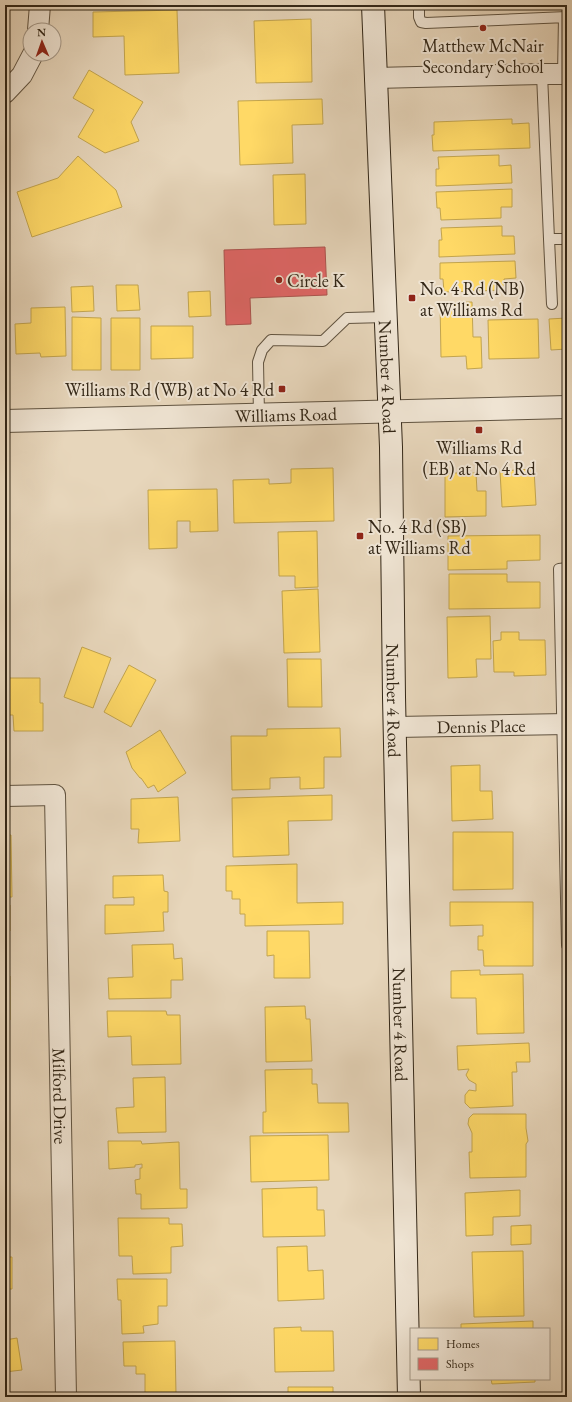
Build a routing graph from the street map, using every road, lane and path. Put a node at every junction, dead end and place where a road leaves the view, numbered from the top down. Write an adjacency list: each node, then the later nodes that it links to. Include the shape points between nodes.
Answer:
1 (40, 5): 5 (street)
2 (373, 5): 9 (main road, Number 4 Road)
3 (419, 5): 4 (lane, via 419,17 421,22 426,24)
4 (565, 17): 8 (lane)
5 (39, 22)
6 (29, 62): 10 (street, via 22,75)
7 (542, 74): 8 (street); 9 (street); 11 (lane)
8 (565, 74)
9 (375, 78): 14 (main road, Number 4 Road)
10 (5, 92)
11 (549, 239): 12 (lane); 13 (lane)
12 (567, 239)
13 (552, 304)
14 (386, 317): 16 (main road, Number 4 Road); 17 (lane, via 347,318 323,341 271,340 262,350 258,362)
15 (567, 407): 16 (main road, Williams Road)
16 (389, 411): 17 (main road, Williams Road); 21 (main road, Number 4 Road)
17 (260, 415): 18 (main road, Williams Road)
18 (5, 421)
19 (567, 568): 20 (lane, via 559,568)
20 (565, 724): 21 (street, Dennis Place); 23 (lane)
21 (396, 727): 25 (main road, Number 4 Road)
22 (5, 796): 24 (street, Milford Drive, via 55,795)
23 (567, 945)
24 (66, 1397)
25 (409, 1397)

